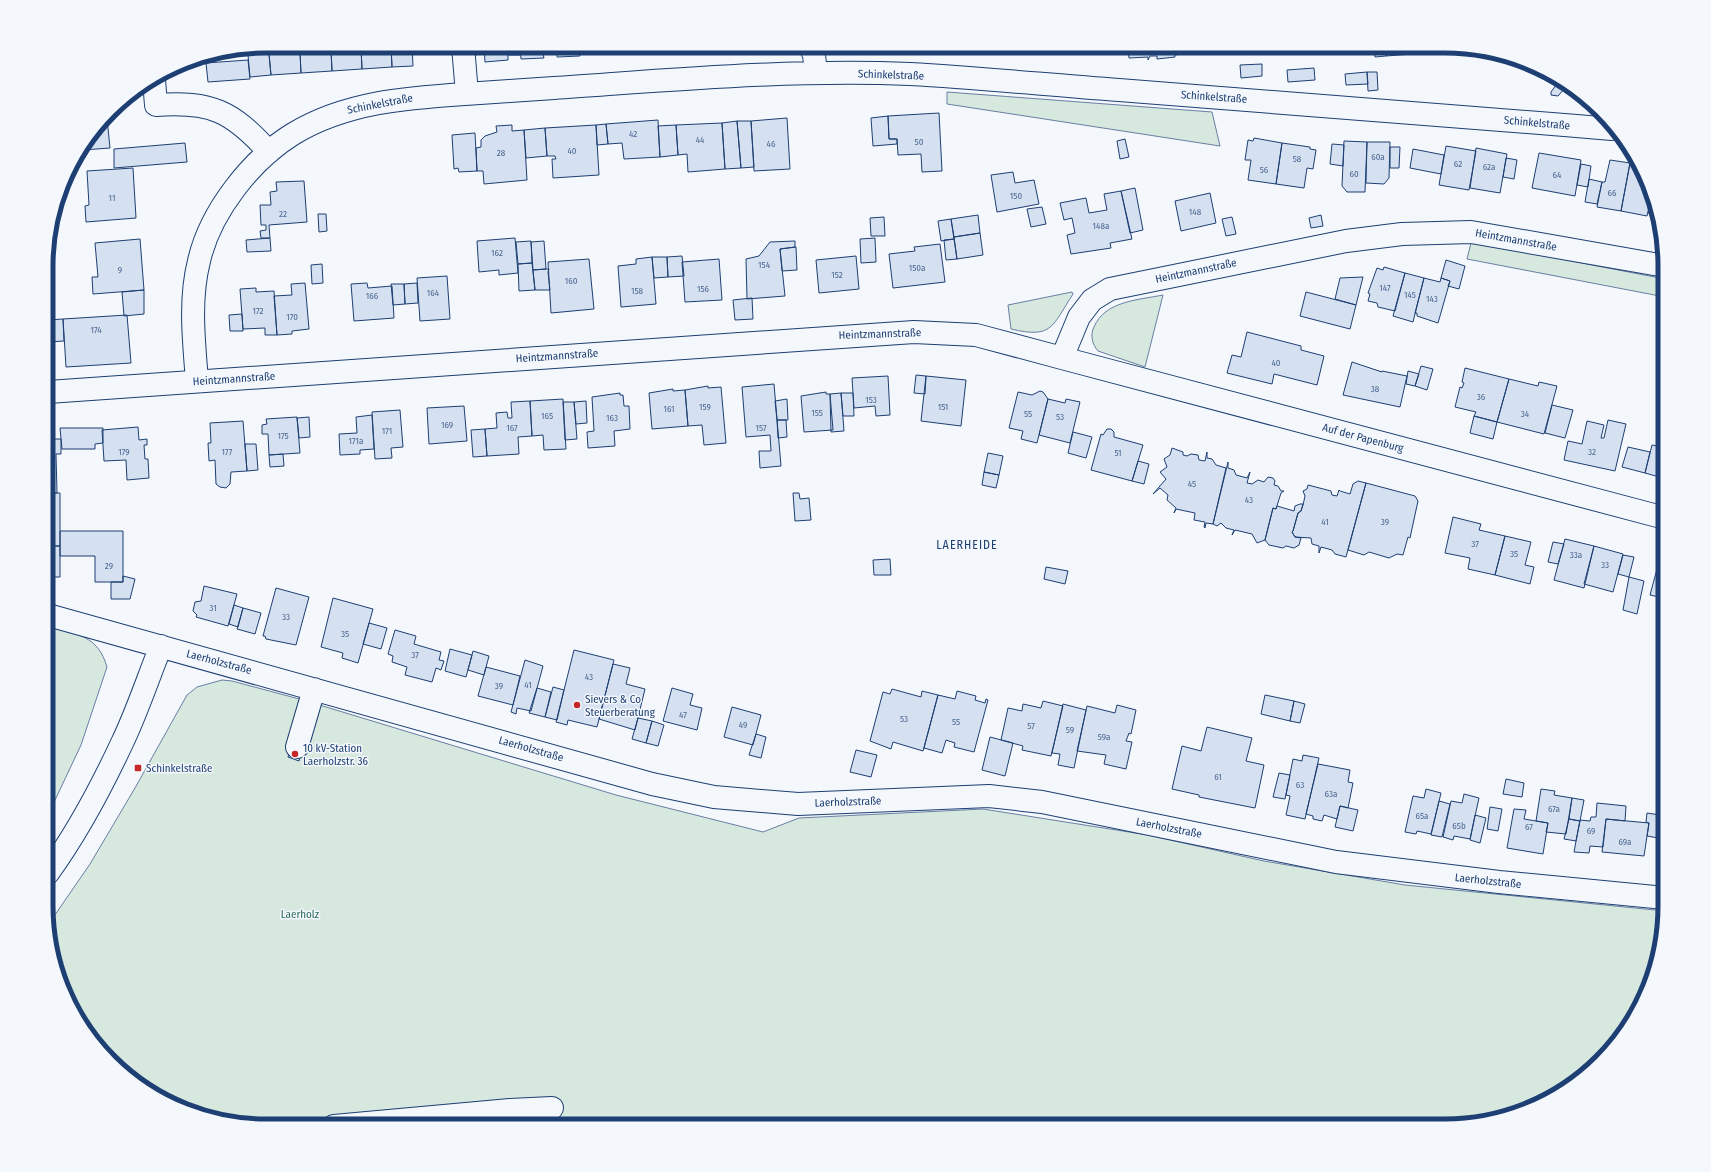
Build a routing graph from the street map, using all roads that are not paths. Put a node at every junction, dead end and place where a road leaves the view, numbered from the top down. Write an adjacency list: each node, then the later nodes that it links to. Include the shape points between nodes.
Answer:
1 (463, 53): 5 (street)
2 (813, 53): 3 (street)
3 (816, 73): 5 (street, Schinkelstraße, via 728,76); 6 (street, Schinkelstraße, via 917,75)
4 (154, 85): 7 (street, via 156,104 184,103 222,112 252,133)
5 (467, 94): 7 (street, Schinkelstraße, via 406,98 350,109 292,134)
6 (1607, 129)
7 (269, 152): 10 (street, Schinkelstraße, via 248,172 228,197 207,236 198,262 192,316)
8 (1658, 265): 9 (street, Heintzmannstraße, via 1472,232 1402,234 1346,241 1110,289 1092,300 1079,317)
9 (1062, 358): 10 (street, Heintzmannstraße, via 976,335 914,332); 12 (street, Auf der Papenburg)
10 (197, 382): 11 (street, Heintzmannstraße)
11 (53, 392)
12 (1658, 516)
13 (53, 617): 14 (street, Laerholzstraße)
14 (161, 646): 15 (street, Laerholzstraße); 17 (street, via 123,742)
15 (314, 688): 16 (street); 18 (street, Laerholzstraße, via 652,784 714,797 798,804 989,796 1019,799 1336,862 1499,882)
16 (297, 747)
17 (53, 866)
18 (1658, 897)
19 (552, 1108): 20 (street)
20 (511, 1118): 21 (street)
21 (489, 1119)

